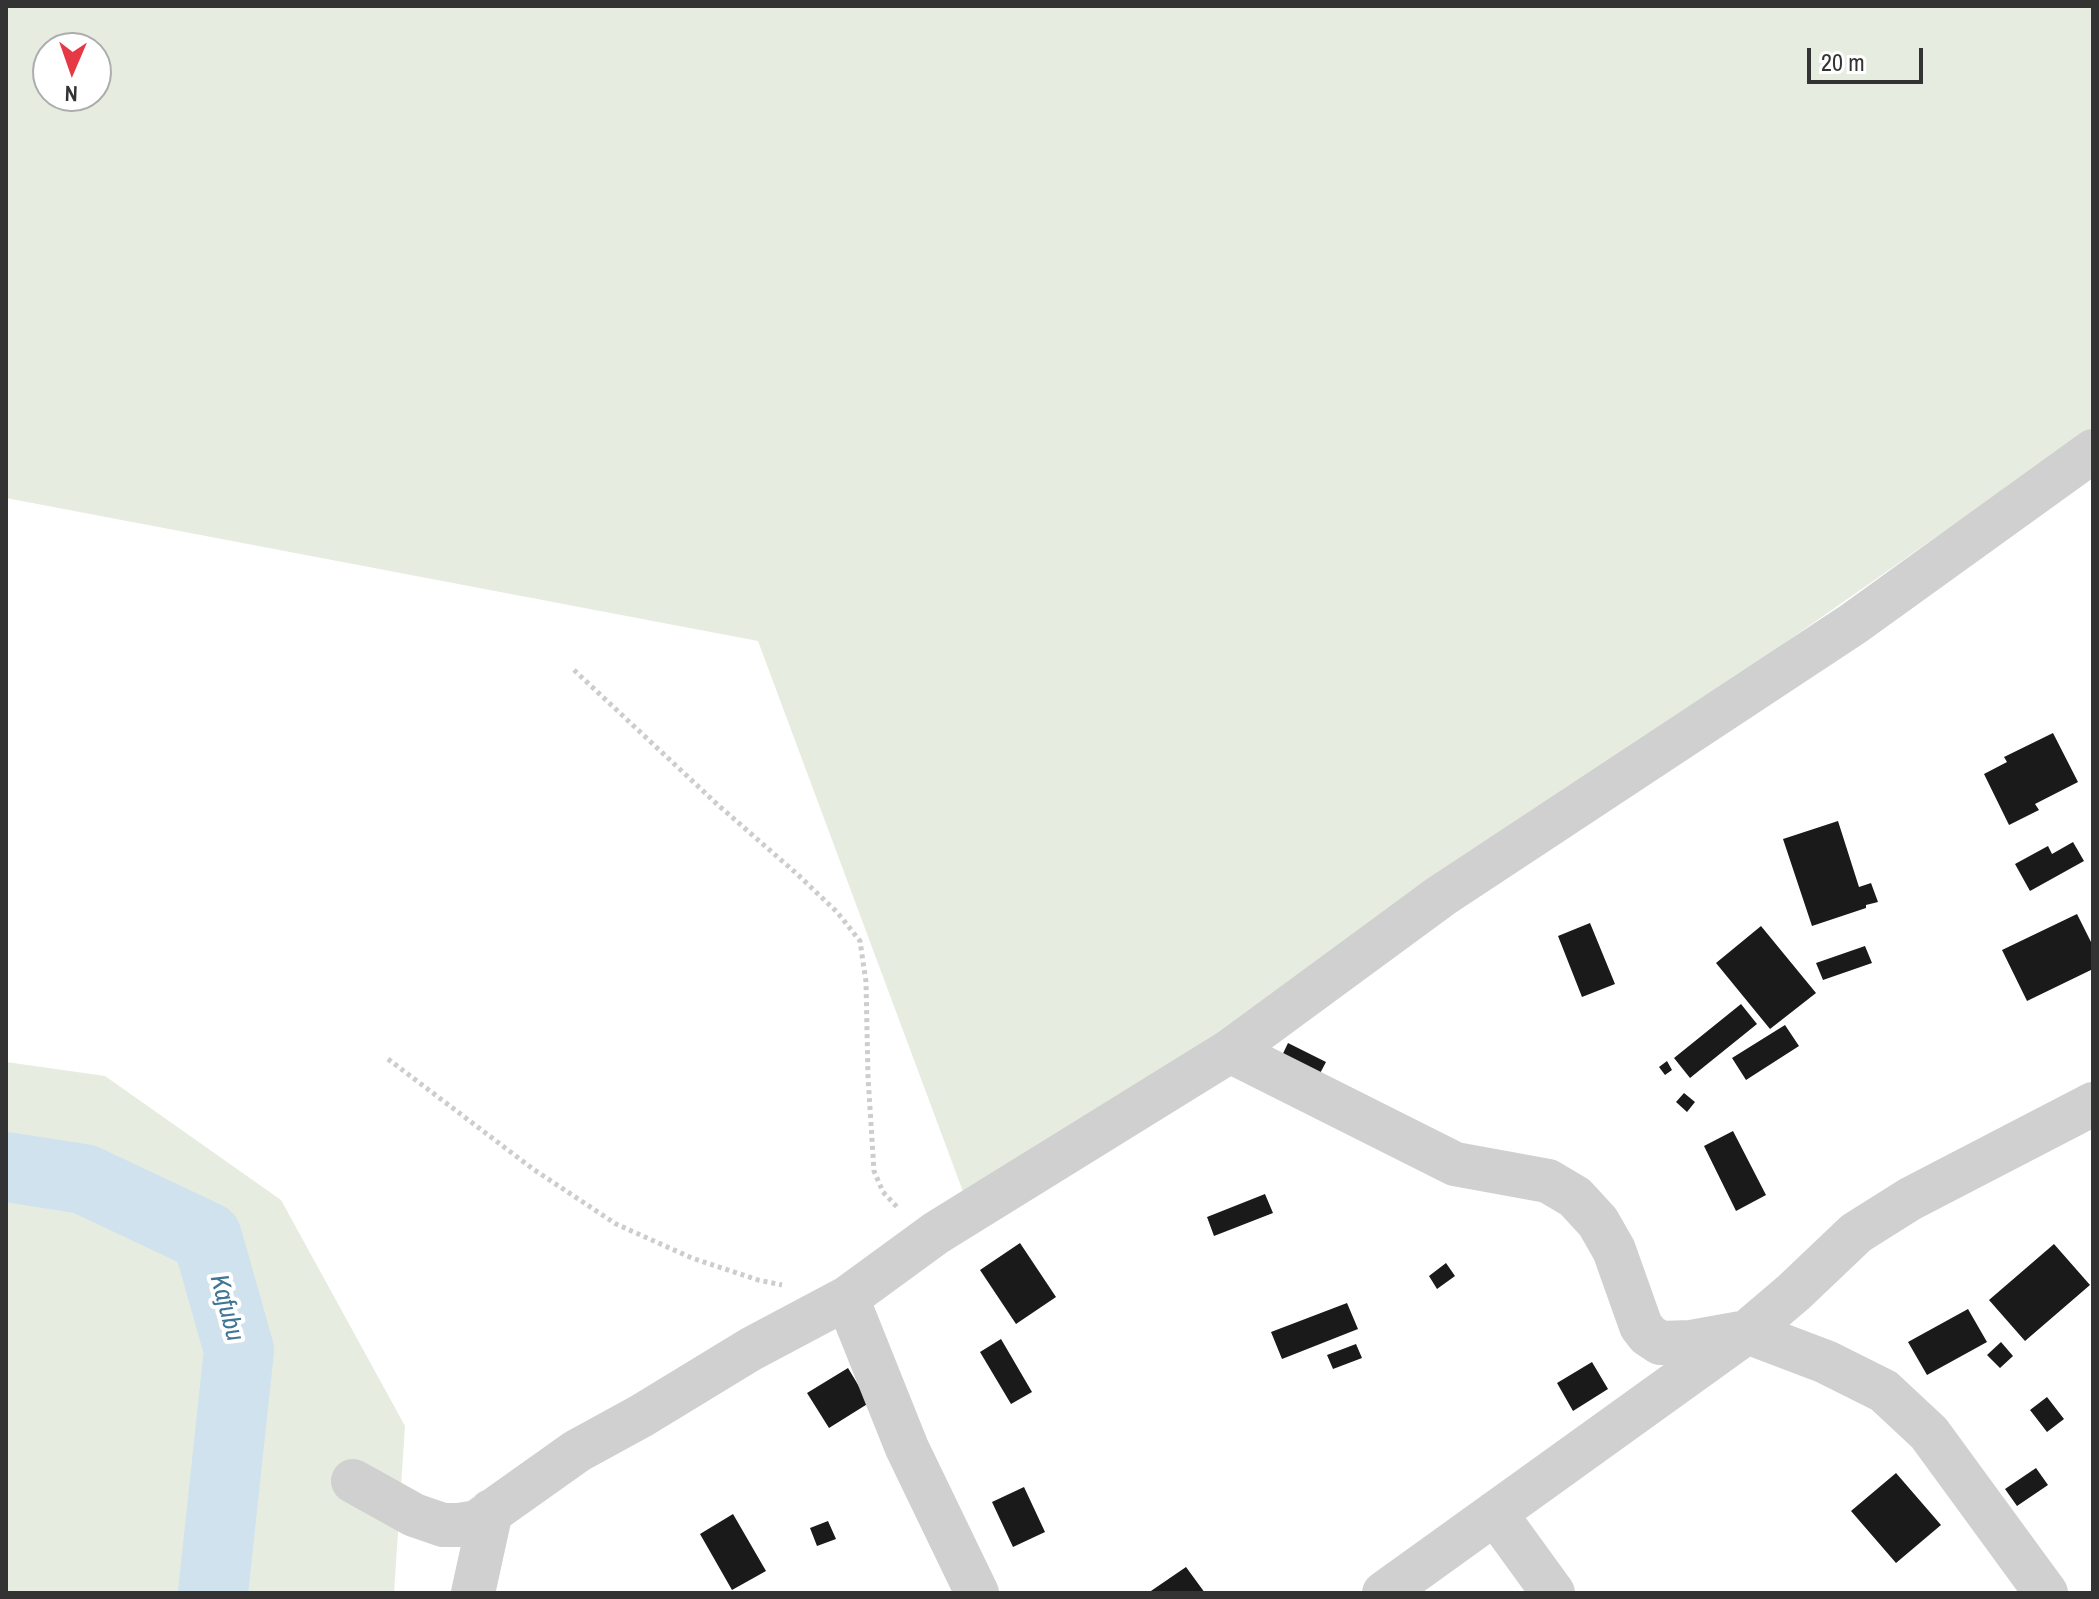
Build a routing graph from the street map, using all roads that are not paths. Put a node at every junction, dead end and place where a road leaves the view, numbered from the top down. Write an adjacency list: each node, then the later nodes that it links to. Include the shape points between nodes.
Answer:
1 (2093, 451): 2 (street, via 1853,624 1441,896)
2 (1230, 1051): 4 (street, via 936,1233); 5 (street, via 1455,1164 1548,1181 1575,1197 1614,1250 1641,1326 1660,1343)
3 (2093, 1104): 5 (street, via 1910,1199 1856,1233)
4 (847, 1298): 7 (street, via 577,1451); 10 (street, via 907,1448)
5 (1747, 1332): 8 (street); 13 (street, via 1884,1391 1929,1433)
6 (353, 1481): 7 (street, via 443,1525 477,1522)
7 (491, 1511): 9 (street)
8 (1495, 1513): 11 (street); 12 (street)
9 (473, 1593)
10 (977, 1593)
11 (1384, 1593)
12 (1553, 1593)
13 (2046, 1593)

